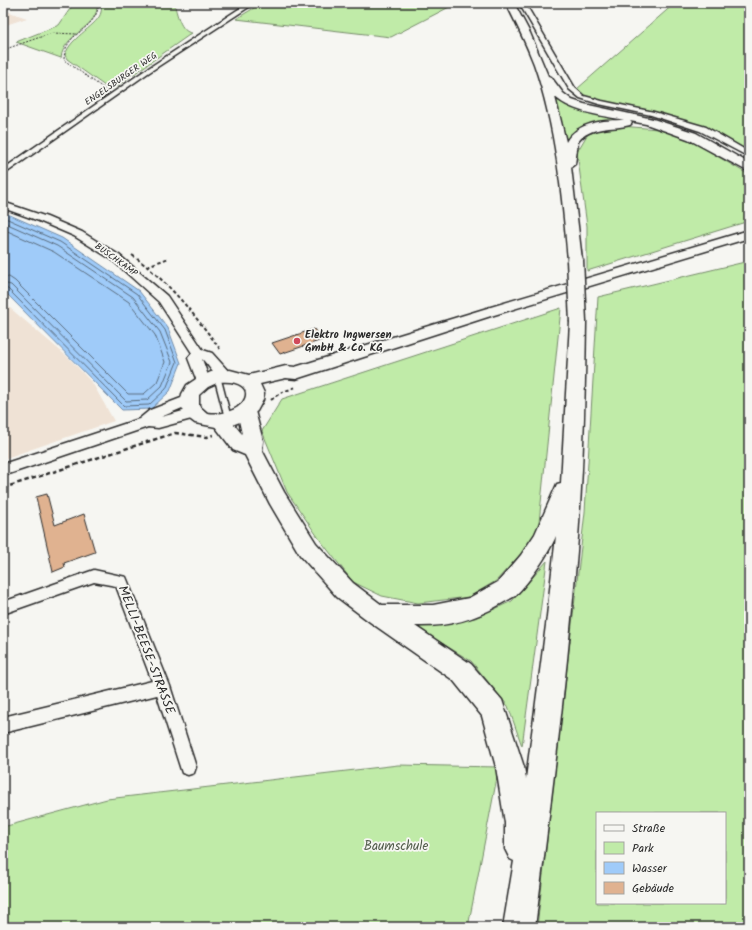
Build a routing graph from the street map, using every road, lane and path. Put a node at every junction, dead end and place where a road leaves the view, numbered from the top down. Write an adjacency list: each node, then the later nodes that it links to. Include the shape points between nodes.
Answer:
1 (99, 3): 5 (path, via 99,13 93,22)
2 (252, 3): 8 (street, ENGELSBURGER WEG)
3 (510, 3): 7 (highway, via 527,35)
4 (522, 3): 10 (street, via 572,89 582,97 676,119 703,129)
5 (77, 34): 6 (path, via 52,33); 8 (path, via 65,46 64,60 107,91)
6 (3, 50)
7 (541, 71): 9 (highway, via 554,89 568,102); 13 (highway, via 559,132)
8 (115, 93): 12 (street, ENGELSBURGER WEG)
9 (666, 127): 11 (highway, via 692,136); 13 (highway, via 619,123 596,126 583,132 573,140)
10 (749, 155)
11 (749, 168)
12 (3, 173)
13 (567, 176): 27 (highway, bridge, via 578,322)
14 (3, 205): 17 (street, BUSCHKAMP, via 78,234 115,257)
15 (749, 234): 20 (main road, via 512,305)
16 (169, 258): 17 (path)
17 (133, 272): 18 (street, BUSCHKAMP, via 164,299)
18 (198, 353): 19 (street, BUSCHKAMP, via 207,356); 19 (street, BUSCHKAMP, via 194,358)
19 (215, 378): 21 (main road, via 240,378); 22 (main road, via 196,387 191,393); 24 (lane)
20 (299, 379): 21 (main road); 23 (path, via 271,400 260,418)
21 (251, 387): 23 (main road, via 255,399)
22 (191, 407): 24 (main road, via 201,418); 26 (street, via 158,423 144,423)
23 (248, 417): 24 (main road); 25 (highway, via 253,441)
24 (226, 424): 25 (highway, via 240,444); 28 (path, via 207,437 175,433)
25 (252, 450): 30 (highway, via 308,549 345,590)
26 (3, 470)
27 (572, 470): 30 (highway, via 544,538 529,562 506,589 473,608 433,616); 34 (highway, via 556,654)
28 (3, 488)
29 (3, 608): 31 (street, MELLI-BEESE-STRASSE, via 94,576 121,581)
30 (378, 615): 34 (highway, via 462,672 493,709 510,767 519,823)
31 (162, 686): 32 (street); 33 (street, MELLI-BEESE-STRASSE)
32 (3, 725)
33 (188, 767)
34 (521, 913)

